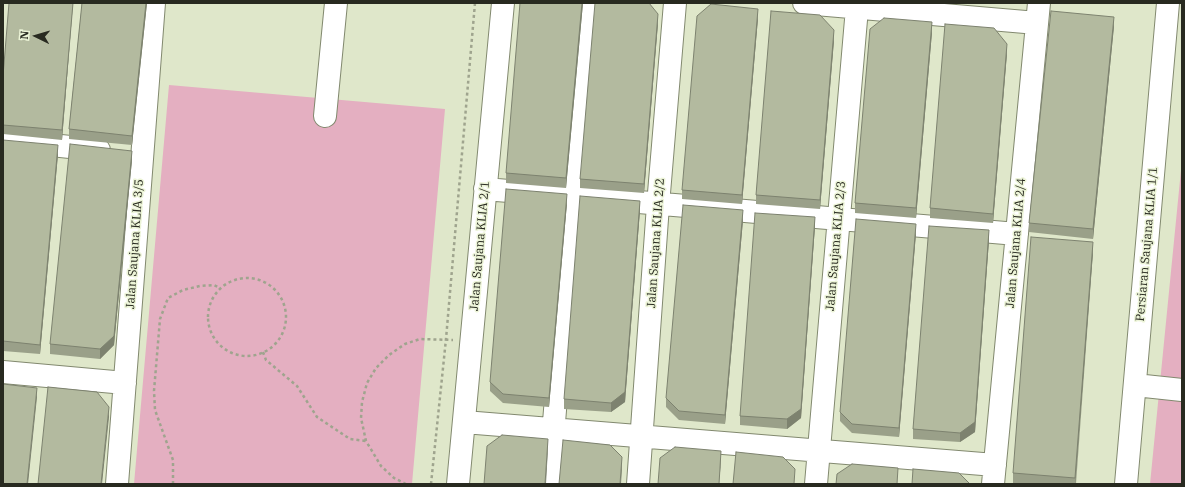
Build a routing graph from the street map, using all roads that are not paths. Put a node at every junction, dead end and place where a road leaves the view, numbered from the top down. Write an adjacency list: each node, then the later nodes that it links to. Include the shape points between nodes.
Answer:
1 (154, 3): 12 (street, Jalan Saujana KLIA 3/5)
2 (337, 3): 10 (street)
3 (588, 3): 14 (street)
4 (675, 3): 15 (street, Jalan Saujana KLIA 2/2)
5 (804, 3): 8 (street)
6 (1168, 3): 20 (street, Persiaran Saujana KLIA 1/1)
7 (502, 6): 13 (street, Jalan Saujana KLIA 2/1)
8 (857, 8): 9 (street); 16 (street, Jalan Saujana KLIA 2/3)
9 (1038, 13): 17 (street, Jalan Saujana KLIA 2/4)
10 (326, 116)
11 (3, 140): 12 (street)
12 (142, 154): 19 (street, Jalan Saujana KLIA 3/5)
13 (485, 190): 14 (street); 22 (street, Jalan Saujana KLIA 2/1)
14 (571, 197): 15 (street); 23 (street)
15 (658, 205): 16 (street); 24 (street, Jalan Saujana KLIA 2/2)
16 (839, 219): 17 (street); 25 (street, Jalan Saujana KLIA 2/3)
17 (1017, 234): 26 (street, Jalan Saujana KLIA 2/4)
18 (3, 372): 19 (street)
19 (125, 383): 27 (street, Jalan Saujana KLIA 3/5)
20 (1135, 385): 21 (street); 32 (street, Persiaran Saujana KLIA 1/1)
21 (1182, 390)
22 (464, 422): 23 (street); 28 (street, Jalan Saujana KLIA 2/1)
23 (553, 429): 24 (street); 29 (street)
24 (643, 435): 25 (street); 30 (street, Jalan Saujana KLIA 2/2)
25 (818, 451): 26 (street); 31 (street, Jalan Saujana KLIA 2/3)
26 (994, 474)
27 (117, 484)
28 (458, 484)
29 (548, 484)
30 (638, 484)
31 (816, 484)
32 (1126, 484)

